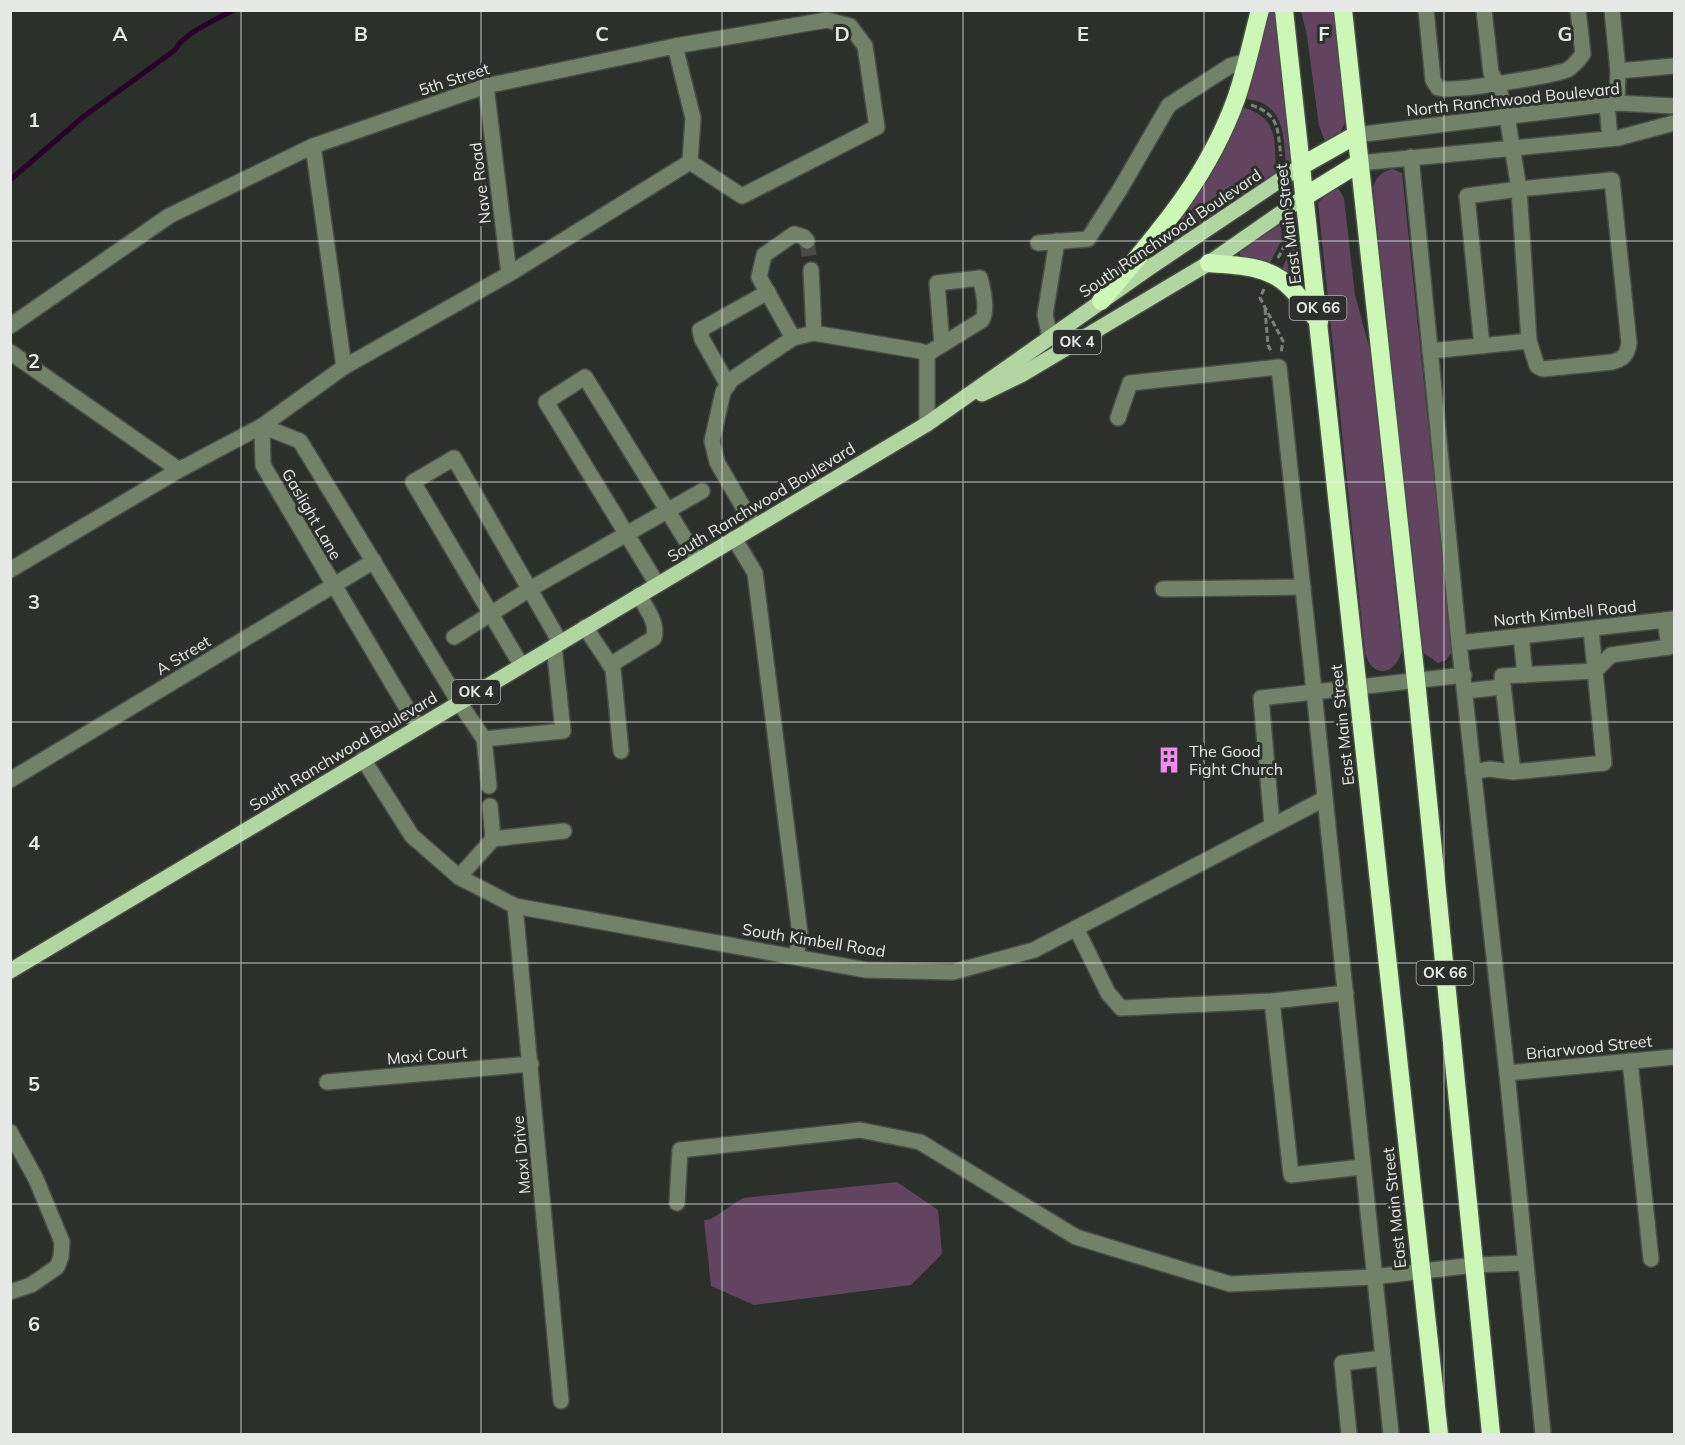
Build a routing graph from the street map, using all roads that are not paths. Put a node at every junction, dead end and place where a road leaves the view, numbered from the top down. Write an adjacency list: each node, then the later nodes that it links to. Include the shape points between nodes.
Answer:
1 (1260, 10): 9 (highway, OK 4)
2 (1284, 10): 25 (highway, East Main Street / OK 66)
3 (1343, 10): 18 (highway)
4 (1426, 10): 12 (street, via 1436,86 1449,90)
5 (1484, 10): 12 (street, via 1491,73)
6 (1578, 10): 12 (street, via 1583,54 1569,69)
7 (1612, 10): 11 (street)
8 (675, 46): 13 (street, 5th Street); 23 (street, via 693,118); 23 (street, 5th Street, via 827,20 850,26 865,46 877,127 742,196)
9 (1246, 61): 29 (street, via 1230,66 1169,105 1088,239); 35 (highway, OK 4, via 1236,100 1193,186 1171,219)
10 (1674, 66): 11 (street)
11 (1618, 71): 14 (street)
12 (1497, 83): 16 (street)
13 (486, 86): 20 (street, 5th Street); 33 (street, Nave Road)
14 (1612, 104): 15 (street, North Ranchwood Boulevard); 16 (street, North Ranchwood Boulevard); 19 (street)
15 (1674, 106)
16 (1507, 116): 18 (street, North Ranchwood Boulevard); 21 (street)
17 (1674, 123): 19 (street)
18 (1356, 135): 24 (highway); 25 (highway)
19 (1610, 139): 21 (street)
20 (313, 146): 37 (street, 5th Street, via 169,216); 47 (street)
21 (1513, 148): 22 (street); 26 (street)
22 (1411, 158): 24 (street); 44 (street)
23 (690, 162): 33 (street)
24 (1359, 163): 27 (highway, OK 4); 83 (highway, OK 66)
25 (1301, 166): 27 (highway, East Main Street / OK 66); 35 (main road, South Ranchwood Boulevard)
26 (1519, 189): 41 (street); 41 (street, via 1612,180 1629,343 1623,359 1543,369 1537,366); 43 (street, via 1467,196)
27 (1304, 197): 31 (main road, South Ranchwood Boulevard / OK 4); 36 (highway, East Main Street / OK 66)
28 (807, 241): 34 (street, via 795,234 764,255 759,277)
29 (1057, 241): 30 (street); 39 (street, via 1046,315)
30 (1038, 243)
31 (1209, 263): 36 (highway, via 1270,273 1292,289); 49 (main road, South Ranchwood Boulevard / OK 4, via 1021,375)
32 (811, 270): 38 (street)
33 (509, 274): 47 (street)
34 (768, 292): 40 (street); 48 (street, via 700,330)
35 (1101, 301): 39 (main road, South Ranchwood Boulevard / OK 4)
36 (1320, 322): 85 (highway, East Main Street / OK 66)
37 (10, 326)
38 (814, 333): 40 (street); 46 (street)
39 (1050, 337): 49 (main road, South Ranchwood Boulevard / OK 4)
40 (793, 338): 48 (street)
41 (1529, 341): 43 (street)
42 (942, 345): 42 (street, via 985,316 980,278 937,283); 46 (street)
43 (1482, 346): 44 (street)
44 (1430, 351): 75 (street)
45 (10, 352): 53 (street)
46 (927, 354): 51 (street)
47 (344, 367): 52 (street)
48 (728, 385): 56 (street, via 712,441 717,462)
49 (942, 414): 51 (main road, South Ranchwood Boulevard / OK 4)
50 (1118, 418): 64 (street, East Main Street, via 1130,383 1279,367)
51 (927, 424): 56 (main road, South Ranchwood Boulevard / OK 4)
52 (262, 426): 53 (street); 60 (street, Gaslight Lane, via 300,441); 63 (street, Gaslight Lane, via 263,465)
53 (179, 470): 61 (street)
54 (702, 491): 55 (street)
55 (667, 510): 57 (street); 57 (street, via 585,377 546,402); 59 (street)
56 (754, 526): 58 (main road, South Ranchwood Boulevard / OK 4)
57 (626, 533): 62 (street); 65 (street)
58 (734, 538): 59 (main road, South Ranchwood Boulevard / OK 4); 105 (street, via 755,573 800,934)
59 (698, 560): 62 (main road, South Ranchwood Boulevard / OK 4)
60 (374, 561): 63 (street, A Street); 88 (street, Gaslight Lane)
61 (10, 570)
62 (657, 584): 67 (main road, South Ranchwood Boulevard / OK 4)
63 (333, 585): 89 (street, Gaslight Lane); 95 (street, A Street)
64 (1303, 587): 66 (street); 86 (street, East Main Street)
65 (530, 589): 68 (street); 68 (street, via 454,458 414,483); 76 (street)
66 (1163, 590)
67 (639, 596): 71 (main road, South Ranchwood Boulevard / OK 4); 79 (street, via 656,630 654,638)
68 (491, 614): 74 (street); 78 (street)
69 (1670, 620): 70 (street, North Kimbell Road); 77 (street, via 1669,647)
70 (1635, 624): 72 (street, North Kimbell Road); 77 (street)
71 (585, 627): 76 (main road, South Ranchwood Boulevard / OK 4); 79 (street)
72 (1591, 628): 73 (street, North Kimbell Road); 80 (street)
73 (1521, 636): 75 (street, North Kimbell Road); 82 (street)
74 (454, 637)
75 (1459, 643): 81 (street)
76 (557, 644): 78 (main road, South Ranchwood Boulevard / OK 4); 90 (street, via 563,731)
77 (1638, 652): 80 (street, via 1611,655)
78 (521, 665): 88 (main road, South Ranchwood Boulevard / OK 4)
79 (610, 665): 91 (street)
80 (1595, 671): 82 (street); 94 (street, via 1604,763)
81 (1464, 675): 83 (street); 87 (street)
82 (1525, 675): 84 (street, via 1502,676)
83 (1416, 680): 85 (street); 119 (highway, OK 66)
84 (1503, 687): 87 (street); 94 (street)
85 (1358, 688): 86 (street); 120 (highway, East Main Street / OK 66)
86 (1314, 691): 97 (street, East Main Street); 99 (street, via 1261,698)
87 (1465, 691): 93 (street)
88 (459, 702): 89 (main road, South Ranchwood Boulevard / OK 4); 90 (street, Gaslight Lane)
89 (418, 727): 92 (main road, South Ranchwood Boulevard / OK 4)
90 (484, 739): 96 (street)
91 (621, 750)
92 (363, 759): 102 (street, South Kimbell Road, via 412,836); 106 (main road, South Ranchwood Boulevard / OK 4)
93 (1473, 772): 94 (street); 112 (street)
94 (1513, 772)
95 (10, 780)
96 (489, 786)
97 (1324, 799): 99 (street, South Kimbell Road); 107 (street, East Main Street)
98 (490, 806): 101 (street)
99 (1272, 825): 104 (street, South Kimbell Road)
100 (564, 831): 101 (street)
101 (493, 839): 102 (street)
102 (459, 877): 103 (street, South Kimbell Road)
103 (515, 906): 105 (street, South Kimbell Road); 111 (street, Maxi Drive)
104 (1076, 928): 105 (street, South Kimbell Road, via 1034,950 953,972 866,970); 108 (street, via 1108,993 1121,1008)
105 (796, 957)
106 (10, 971)
107 (1346, 993): 108 (street); 115 (street, East Main Street)
108 (1272, 1001): 115 (street, via 1291,1175)
109 (1674, 1057): 110 (street, Briarwood Street)
110 (1630, 1061): 112 (street, Briarwood Street); 117 (street)
111 (531, 1064): 113 (street, Maxi Court); 124 (street, Maxi Drive)
112 (1507, 1073): 118 (street)
113 (327, 1082)
114 (10, 1132): 122 (street, via 36,1179 62,1242 57,1267 31,1285)
115 (1362, 1167): 121 (street, East Main Street)
116 (677, 1203): 121 (street, via 680,1150 860,1130 920,1142 1076,1237 1230,1284)
117 (1652, 1259)
118 (1525, 1263): 119 (street); 129 (street)
119 (1474, 1265): 120 (street); 128 (highway, OK 66)
120 (1420, 1270): 121 (street); 127 (highway, East Main Street / OK 66)
121 (1373, 1277): 123 (street, East Main Street)
122 (10, 1292)
123 (1383, 1358): 125 (street, via 1342,1363); 126 (street, East Main Street)
124 (561, 1401)
125 (1349, 1434)
126 (1391, 1434)
127 (1439, 1434)
128 (1491, 1434)
129 (1543, 1434)

